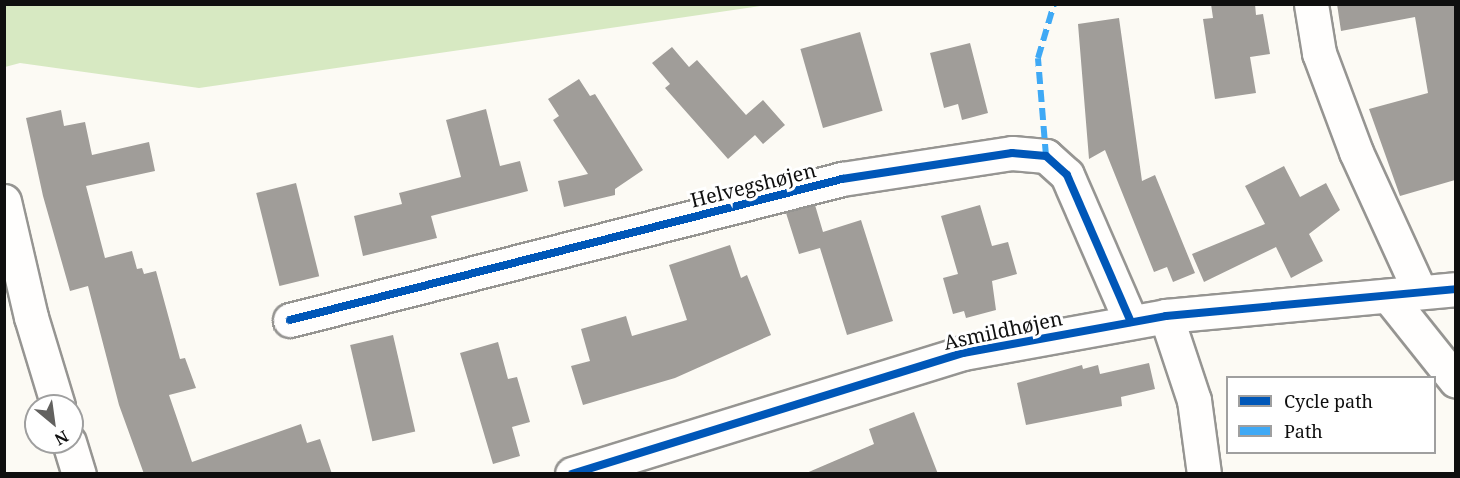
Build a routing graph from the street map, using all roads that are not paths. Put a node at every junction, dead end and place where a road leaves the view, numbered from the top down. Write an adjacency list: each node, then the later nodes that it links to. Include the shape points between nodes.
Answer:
1 (1311, 4): 4 (street, via 1319,53)
2 (4, 201): 9 (street, via 31,317)
3 (1455, 289): 4 (street, Asmildhøjen)
4 (1404, 295): 5 (street, Asmildhøjen); 8 (street)
5 (1166, 316): 7 (street, Asmildhøjen); 13 (street, via 1194,400)
6 (290, 320): 7 (street, Helvegshøjen, via 842,179 1012,153 1046,156 1067,176)
7 (1131, 322): 12 (street, Asmildhøjen, via 963,353)
8 (1455, 381)
9 (54, 394)
10 (73, 454): 11 (street)
11 (79, 474)
12 (572, 474)
13 (1204, 474)

